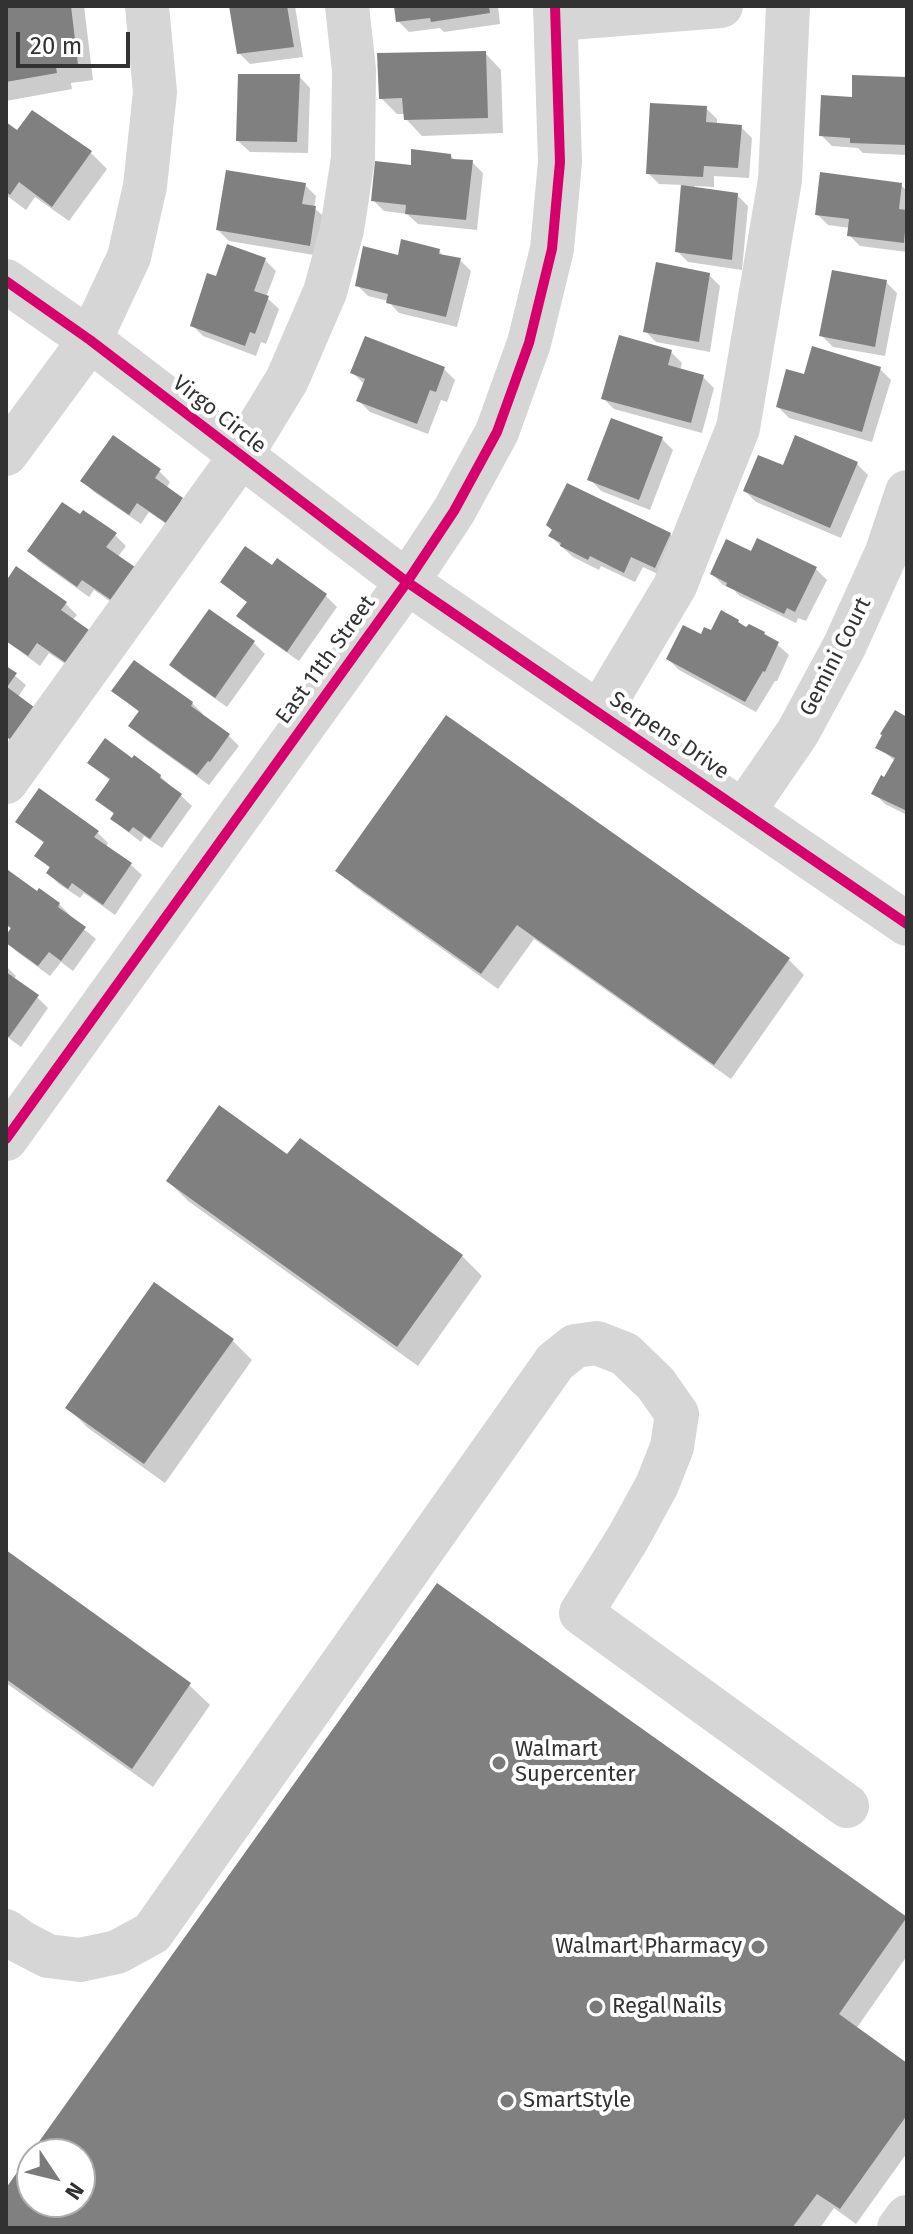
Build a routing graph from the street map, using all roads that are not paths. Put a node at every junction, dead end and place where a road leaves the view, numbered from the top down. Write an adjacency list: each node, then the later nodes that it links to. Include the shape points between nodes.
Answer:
1 (147, 6): 7 (street, via 155,92 145,186 129,257)
2 (347, 6): 9 (street, via 354,70 353,158 342,230 325,292 287,380)
3 (721, 6): 5 (street)
4 (788, 6): 13 (street, via 780,180 738,428 675,586)
5 (556, 12): 12 (street, East 11th Street, via 560,162 552,249 529,343 497,432)
6 (6, 281): 7 (street, Virgo Circle)
7 (90, 340): 8 (street); 9 (street, Virgo Circle)
8 (6, 454)
9 (240, 457): 12 (street, Virgo Circle); 14 (street)
10 (907, 492): 11 (street, Gemini Court)
11 (897, 555): 15 (street, Gemini Court, via 798,732)
12 (407, 582): 13 (street, Serpens Drive); 17 (street, East 11th Street)
13 (599, 713): 15 (street, Serpens Drive)
14 (6, 782)
15 (743, 812): 16 (street, Serpens Drive)
16 (907, 924)
17 (6, 1139)
18 (847, 1806): 19 (street, via 581,1613 657,1485 672,1447 677,1414 625,1354 597,1343 575,1346 555,1362 152,1933 117,1952 80,1960)
19 (11, 1946)
20 (907, 2217): 21 (street)
21 (899, 2228)

